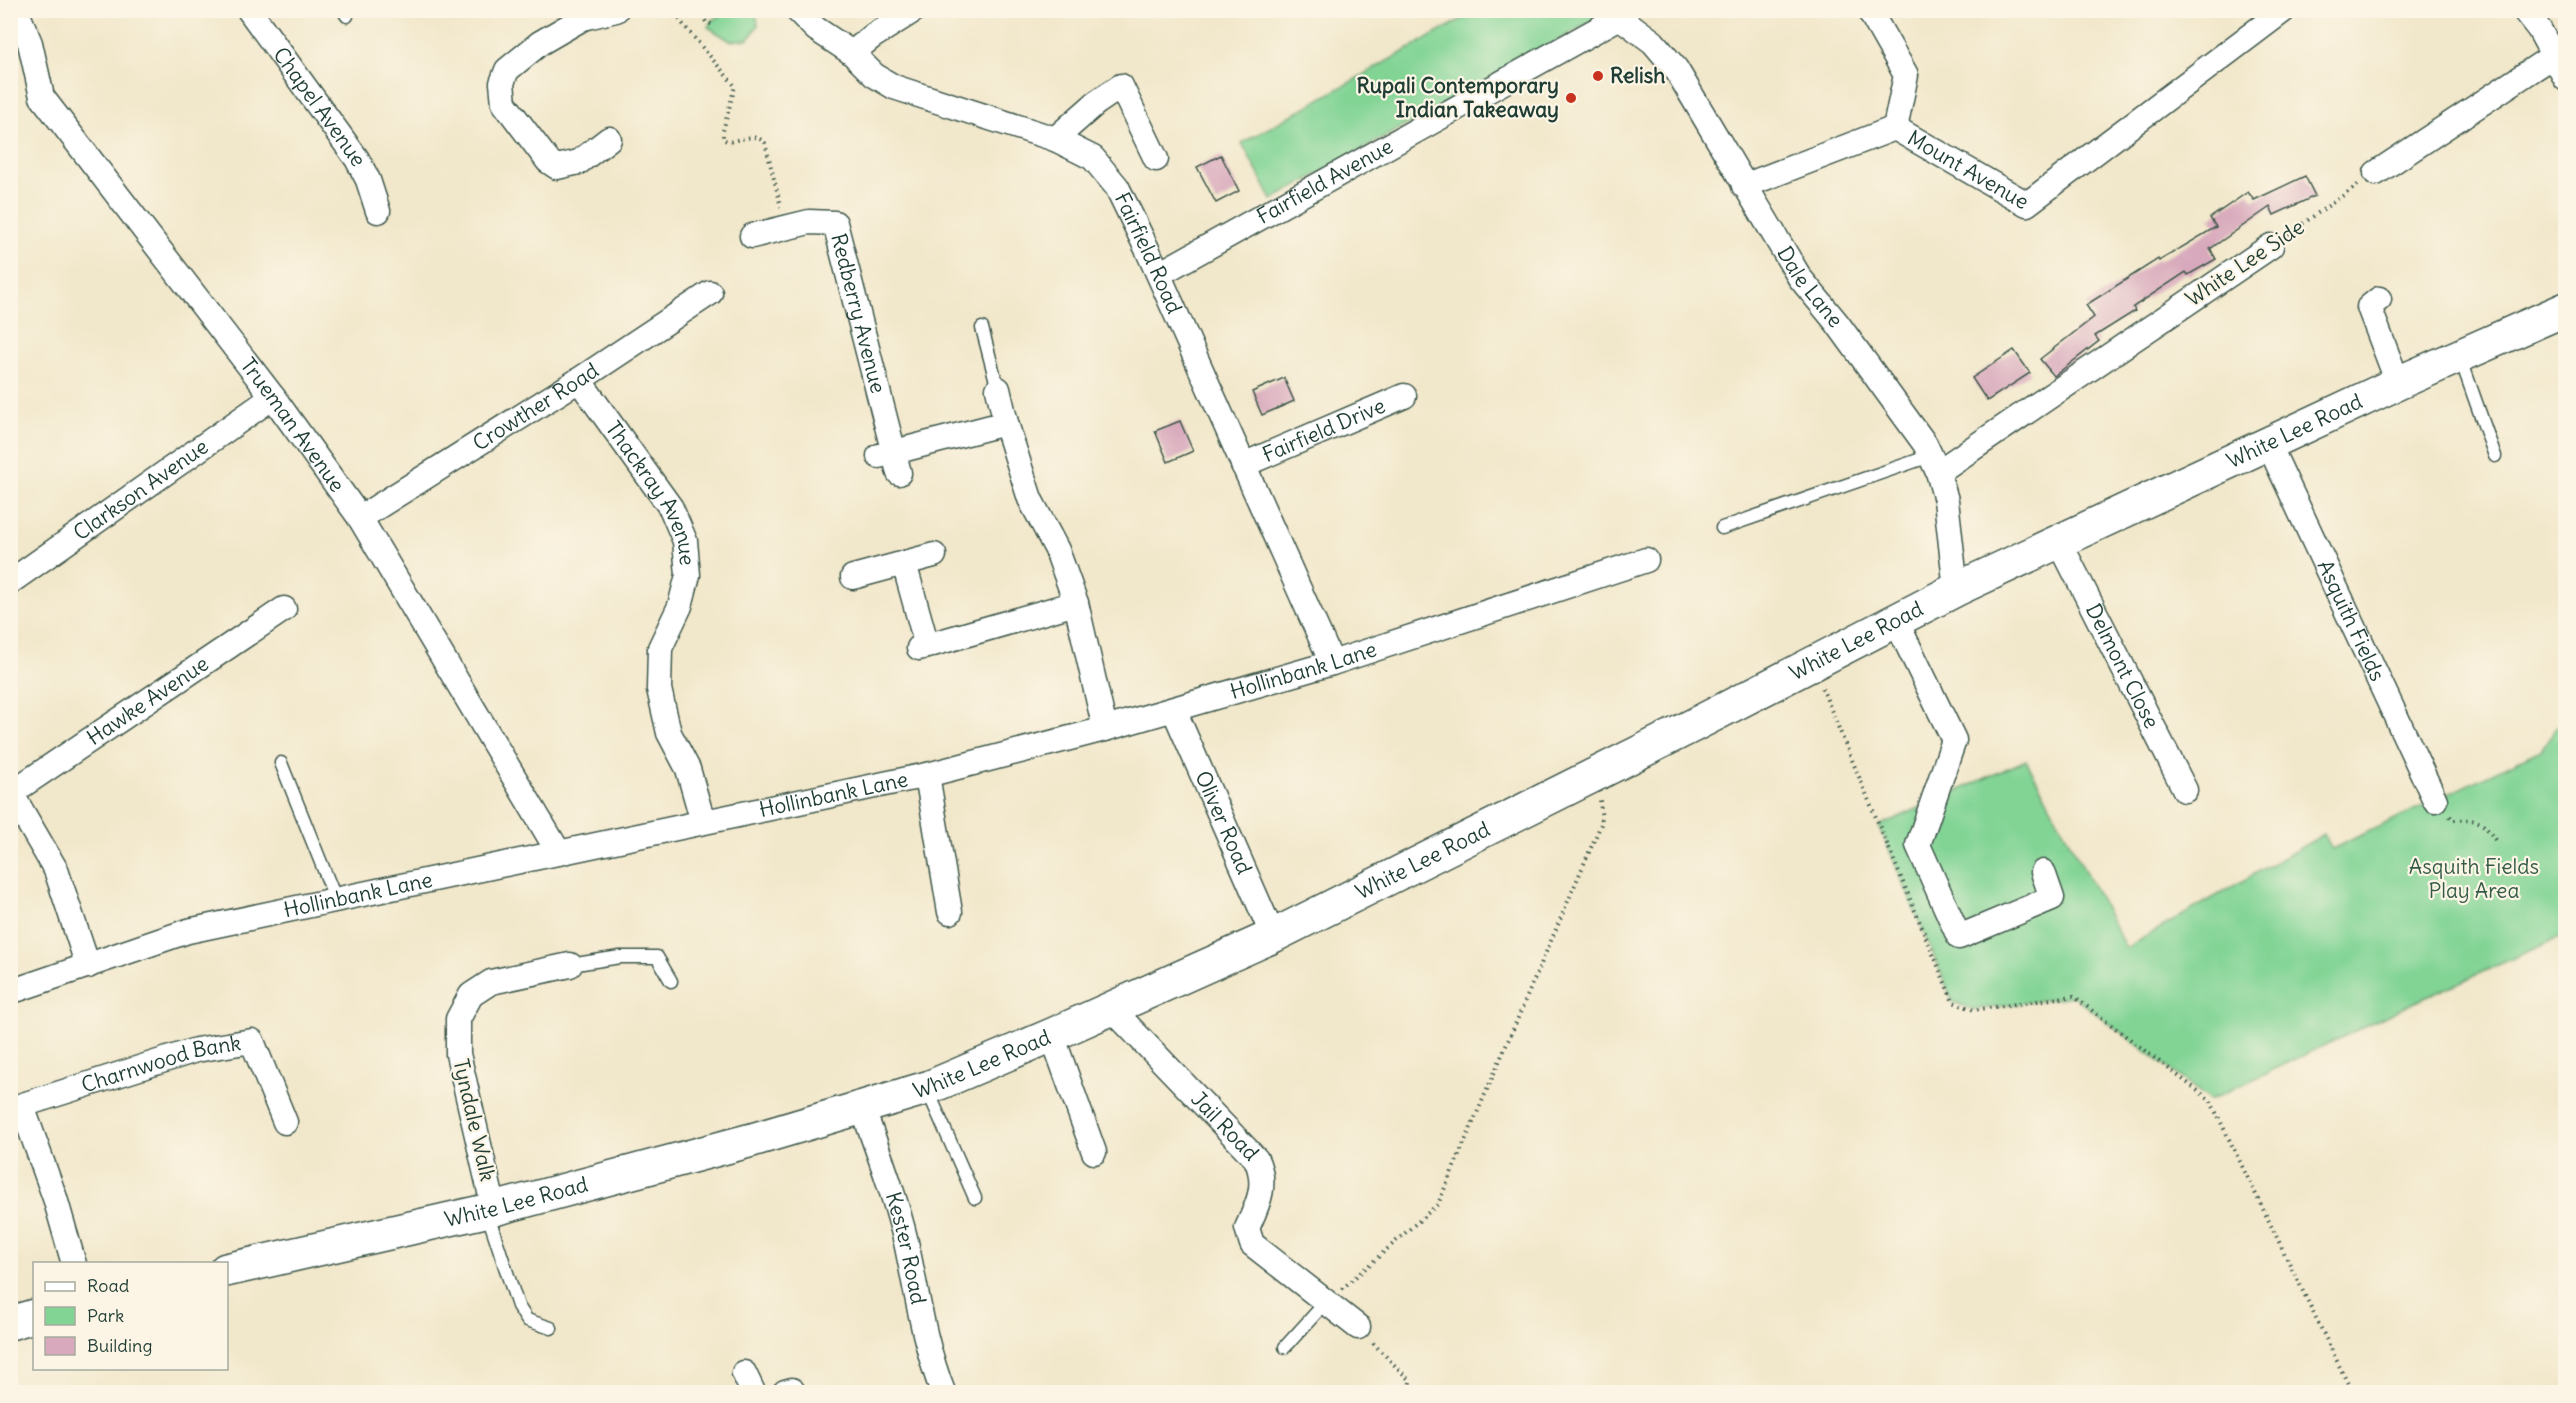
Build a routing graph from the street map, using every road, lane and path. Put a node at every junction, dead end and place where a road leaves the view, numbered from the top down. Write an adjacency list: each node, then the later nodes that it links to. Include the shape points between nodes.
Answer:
1 (16, 10): 36 (street, Trueman Avenue, via 30,43 42,97)
2 (249, 10): 22 (street, Chapel Avenue, via 357,159)
3 (671, 10): 23 (path, via 735,86 723,139 729,142 755,137 765,143)
4 (699, 10): 12 (path, via 706,22)
5 (796, 10): 13 (street, Fairfield Road, via 816,29)
6 (914, 10): 13 (street)
7 (2284, 10): 16 (street, Mount Avenue, via 2027,204)
8 (2524, 10): 14 (street)
9 (614, 11): 17 (street, via 583,18 540,43 507,70 502,83 504,103 548,161 557,167 579,162)
10 (1874, 12): 16 (street, via 1906,75)
11 (1614, 14): 21 (street, Dale Lane, via 1653,42 1676,69); 26 (street, Fairfield Avenue)
12 (713, 25)
13 (852, 52): 18 (street, Fairfield Road, via 874,75 894,87)
14 (2553, 56): 15 (street); 20 (street)
15 (2565, 79)
16 (1895, 128): 21 (street, Mount Avenue)
17 (609, 139)
18 (1055, 139): 19 (street, via 1121,86); 26 (street, Fairfield Road, via 1093,158 1117,187)
19 (1156, 159)
20 (2376, 173): 25 (path, White Lee Side)
21 (1744, 186): 40 (street, Dale Lane, via 1800,278 1837,323 1924,444)
22 (378, 211)
23 (786, 227): 24 (street, Redberry Avenue); 37 (street, Redberry Avenue, via 809,222 835,223 890,460)
24 (752, 236)
25 (2271, 246): 40 (street, White Lee Side)
26 (1159, 274): 41 (street, Fairfield Road)
27 (710, 293): 32 (street, Crowther Road)
28 (2379, 299): 33 (street, via 2368,307)
29 (2565, 309): 31 (main road, White Lee Road)
30 (982, 328): 34 (lane)
31 (2460, 356): 33 (main road, White Lee Road); 39 (lane)
32 (579, 380): 42 (street, Crowther Road); 64 (street, Thackray Avenue, via 671,508 685,541 688,575 680,606 660,648 659,689 669,733 688,769)
33 (2398, 383): 38 (main road, White Lee Road)
34 (998, 389): 37 (street)
35 (1404, 396): 41 (street, Fairfield Drive)
36 (273, 397): 42 (street, Trueman Avenue); 49 (street, Clarkson Avenue)
37 (1006, 423): 51 (street, via 1030,499 1057,550)
38 (2268, 443): 44 (main road, White Lee Road); 63 (street, Asquith Fields)
39 (2495, 456)
40 (1934, 464): 43 (lane); 50 (street, Dale Lane, via 1946,500)
41 (1244, 465): 54 (street, Fairfield Road)
42 (360, 518): 66 (street, Trueman Avenue)
43 (1722, 528)
44 (2060, 543): 50 (main road, White Lee Road); 61 (street, Delmont Close)
45 (934, 555): 47 (street)
46 (1646, 560): 54 (street, Hollinbank Lane)
47 (904, 562): 48 (street); 51 (street, via 923,647)
48 (853, 577)
49 (10, 582)
50 (1956, 590): 53 (main road, White Lee Road)
51 (1076, 603): 57 (street)
52 (284, 609): 62 (street, Hawke Avenue)
53 (1896, 621): 55 (main road, White Lee Road); 67 (street, via 1954,740 1917,845 1959,937 2052,898)
54 (1332, 663): 56 (street, Hollinbank Lane)
55 (1812, 664): 59 (main road, White Lee Road); 94 (path, via 1953,1002 1974,1010 2073,996 2210,1100)
56 (1174, 710): 57 (street, Hollinbank Lane); 70 (street, Oliver Road)
57 (1106, 729): 60 (street, Hollinbank Lane)
58 (281, 763): 68 (lane)
59 (1596, 773): 70 (main road, White Lee Road); 86 (path, via 1602,822 1438,1204)
60 (927, 775): 64 (street, Hollinbank Lane); 69 (street)
61 (2185, 790)
62 (11, 792): 72 (street, via 56,870)
63 (2435, 800): 65 (path, via 2453,820 2473,819 2482,823)
64 (703, 822): 66 (street, Hollinbank Lane)
65 (2495, 840)
66 (559, 853): 68 (street, Hollinbank Lane)
67 (2043, 872)
68 (336, 900): 72 (street, Hollinbank Lane, via 188,931)
69 (950, 912)
70 (1273, 936): 75 (main road, White Lee Road)
71 (570, 965): 73 (lane, via 621,957 657,957); 83 (street, Tyndale Walk, via 491,982 471,995 458,1019 458,1054)
72 (88, 966): 74 (street, Hollinbank Lane)
73 (671, 981)
74 (10, 992)
75 (1111, 1008): 76 (main road, White Lee Road); 86 (street, Jail Road, via 1256,1159 1263,1183 1261,1199 1247,1228 1252,1244)
76 (1052, 1035): 77 (main road, White Lee Road); 81 (street)
77 (926, 1088): 79 (main road, White Lee Road); 82 (lane)
78 (16, 1107): 80 (street, Charnwood Bank, via 196,1050 252,1041); 84 (street, Charnwood Bank, via 56,1198)
79 (862, 1107): 83 (main road, White Lee Road); 92 (street, Kester Road, via 905,1239 932,1363)
80 (285, 1122)
81 (1094, 1152)
82 (975, 1198)
83 (490, 1210): 85 (main road, White Lee Road); 89 (lane, via 518,1306 527,1320)
84 (74, 1262)
85 (228, 1270)
86 (1333, 1297): 90 (street, Jail Road); 91 (lane)
87 (33, 1316): 88 (main road)
88 (10, 1323)
89 (551, 1328)
90 (1358, 1328): 93 (path, via 1410,1381)
91 (1285, 1347)
92 (943, 1392)
93 (1408, 1392)
94 (2352, 1392)

